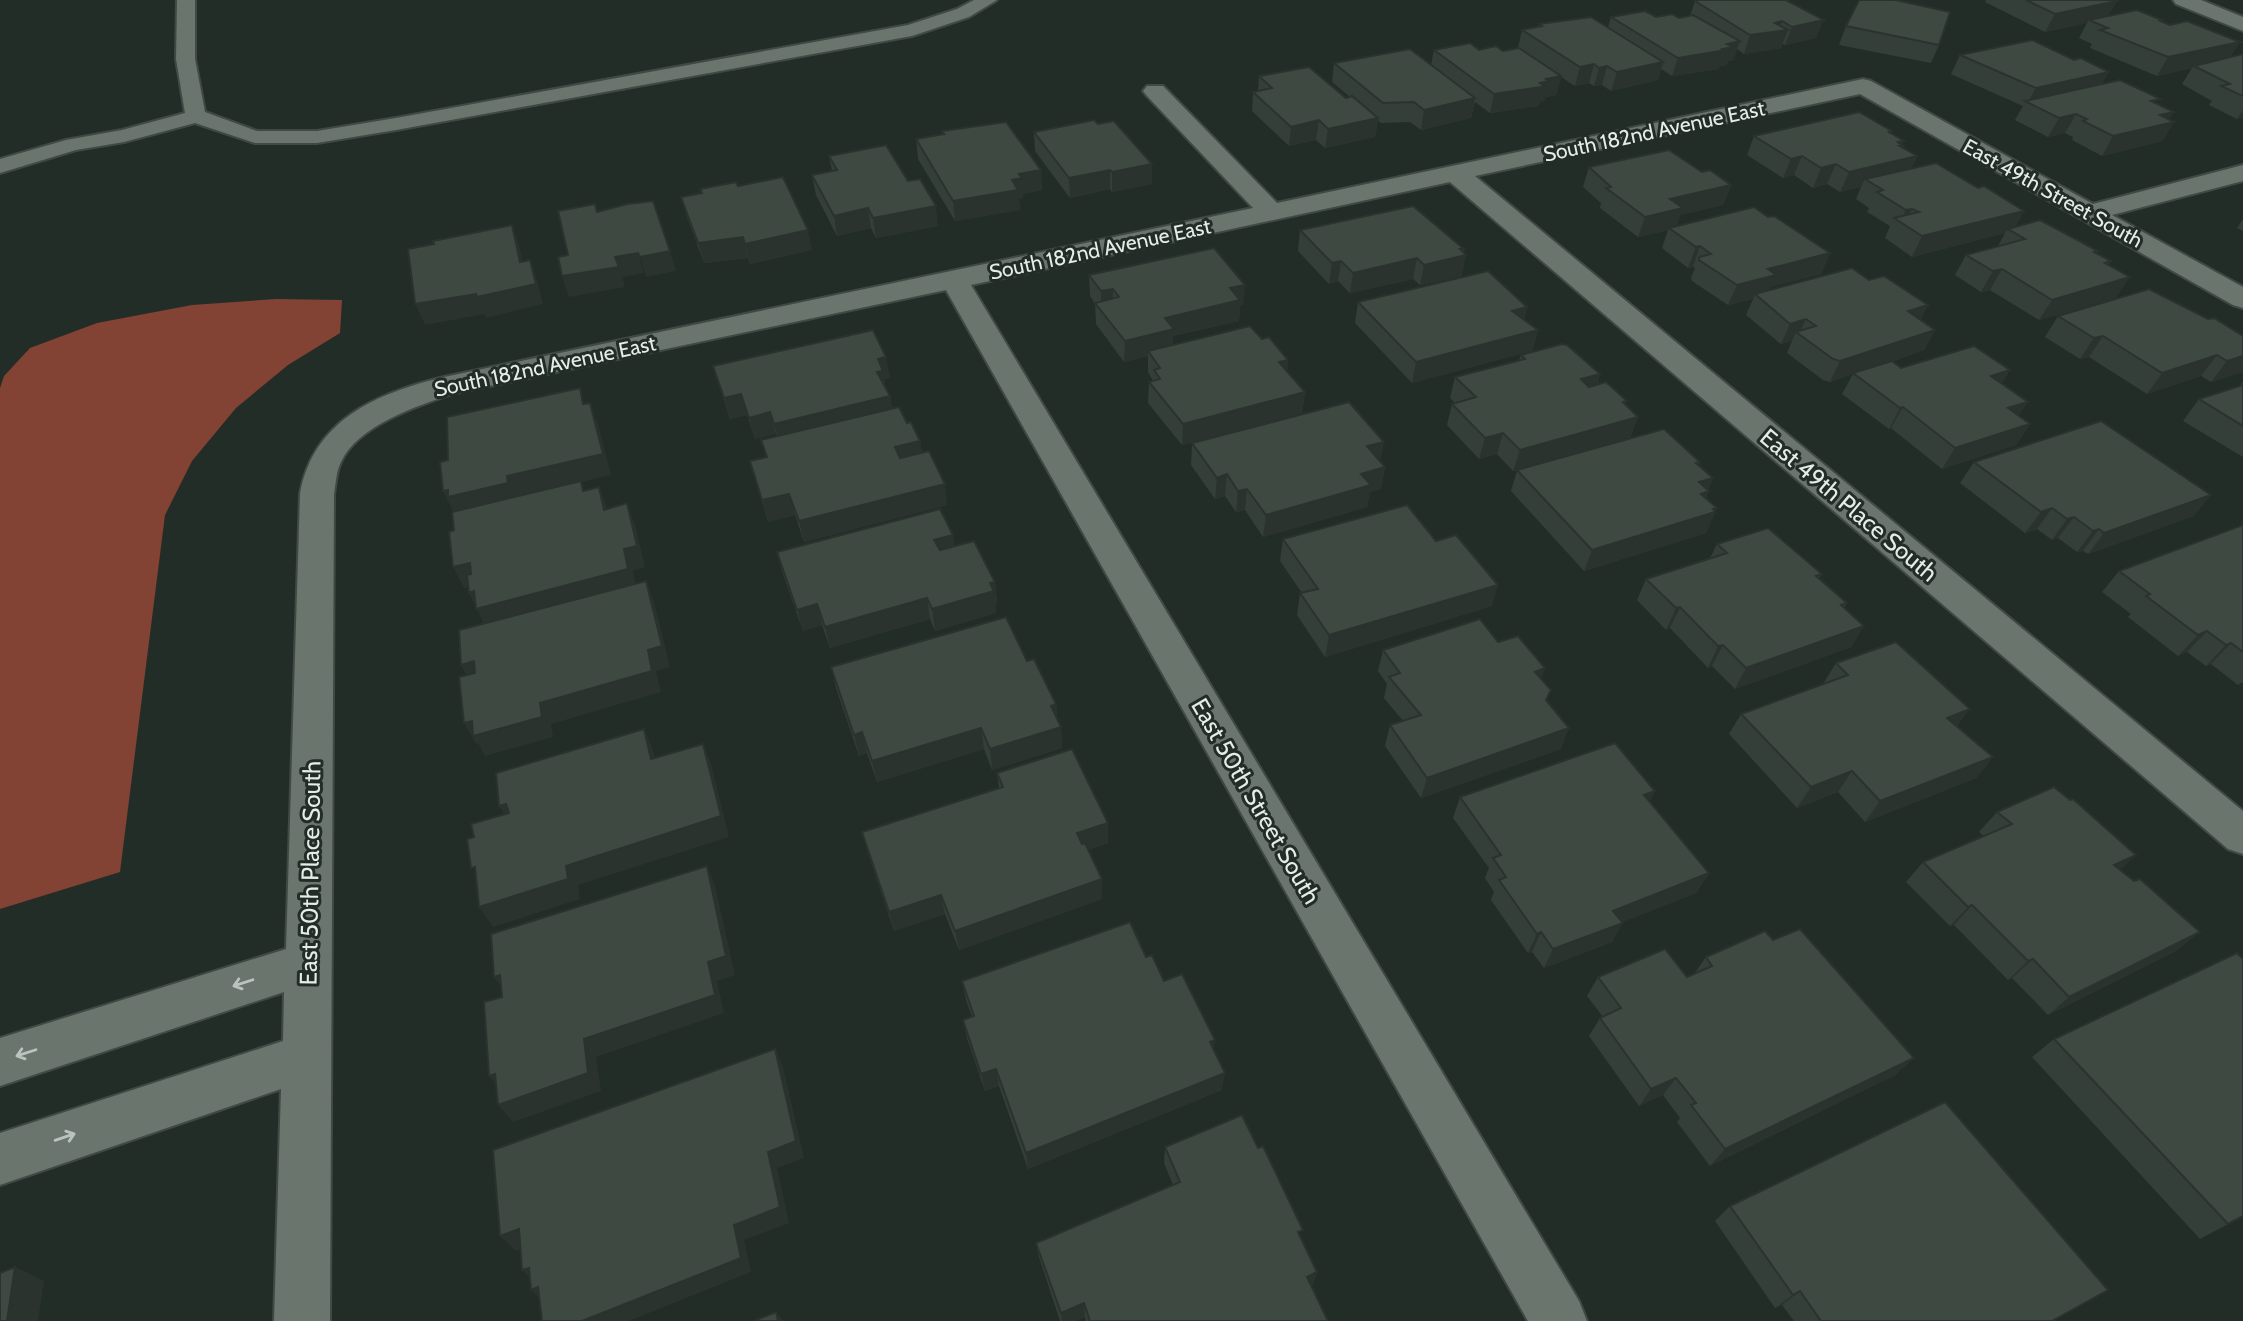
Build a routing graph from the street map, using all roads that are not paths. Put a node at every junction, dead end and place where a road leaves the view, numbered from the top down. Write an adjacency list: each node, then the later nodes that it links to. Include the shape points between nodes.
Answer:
1 (186, 0): 7 (lane, via 186,51)
2 (988, 0): 7 (lane, via 912,30 317,137 256,137)
3 (2183, 0): 4 (street)
4 (2243, 25)
5 (1863, 86): 10 (street, South 182nd Avenue East); 14 (street, East 49th Street South)
6 (1155, 91): 13 (street)
7 (196, 116): 8 (lane)
8 (124, 136): 9 (lane, via 74,144); 12 (lane, via 81,156)
9 (0, 166)
10 (1455, 173): 13 (street, South 182nd Avenue East); 18 (street, East 49th Place South)
11 (2243, 173): 14 (street)
12 (0, 180)
13 (1271, 212): 15 (street, South 182nd Avenue East)
14 (2088, 213): 16 (street, East 49th Street South)
15 (954, 281): 17 (street, South 182nd Avenue East, via 444,386 384,409); 24 (street, East 50th Street South)
16 (2243, 299)
17 (346, 434): 19 (street, East 50th Place South, via 327,457 317,494)
18 (2243, 836)
19 (308, 963): 20 (street, East 50th Place South); 21 (street, one-way to 21)
20 (307, 1057): 22 (street, one-way to 20); 23 (street, East 50th Place South)
21 (0, 1062)
22 (0, 1159)
23 (302, 1321)
24 (1559, 1321)

